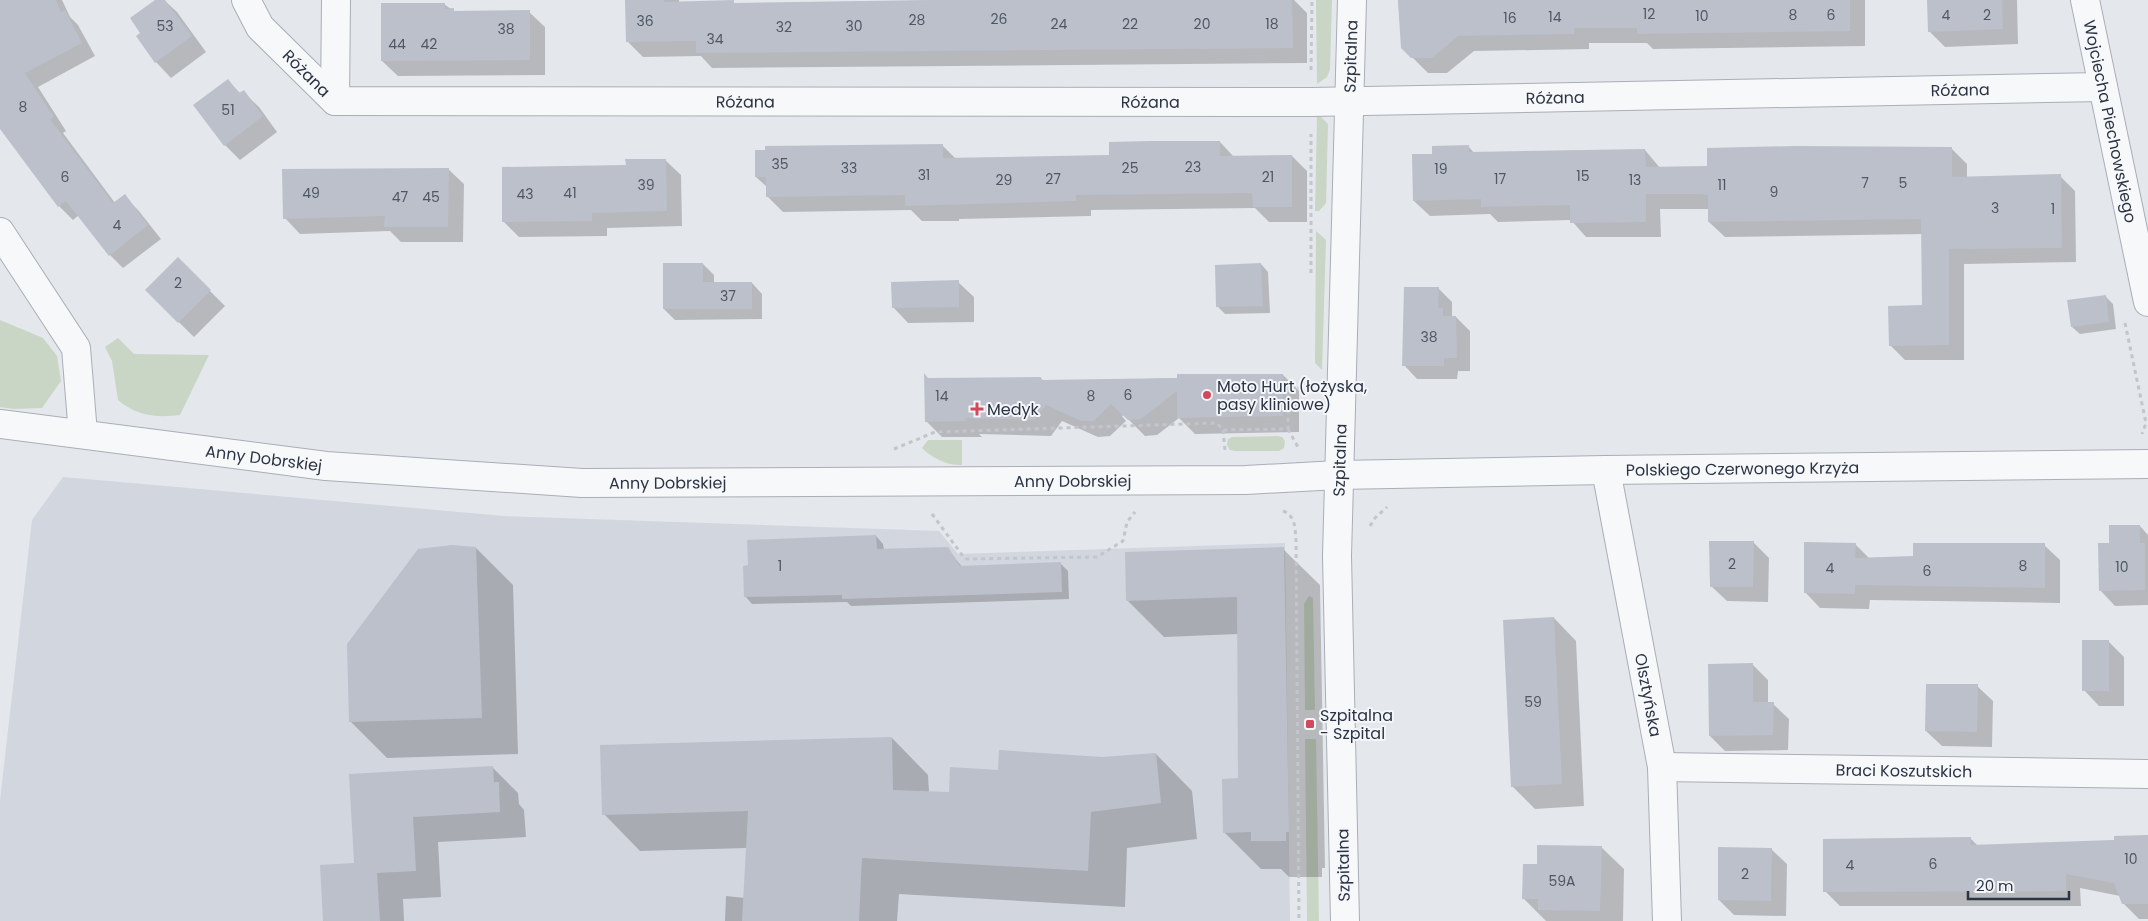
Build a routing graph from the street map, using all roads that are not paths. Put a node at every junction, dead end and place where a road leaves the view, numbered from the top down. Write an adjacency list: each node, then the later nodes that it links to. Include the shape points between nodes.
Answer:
1 (246, 0): 6 (street, Różana, via 260,27)
2 (336, 0): 6 (street)
3 (1352, 0): 7 (street, Szpitalna)
4 (2085, 0): 5 (street, Wojciecha Piechowskiego)
5 (2102, 87): 7 (street, Różana); 9 (street, Wojciecha Piechowskiego)
6 (335, 101): 7 (street, Różana)
7 (1351, 101): 14 (street, Szpitalna)
8 (0, 232): 11 (street, via 76,348)
9 (2148, 302)
10 (0, 424): 11 (street, Anny Dobrskiej)
11 (83, 434): 14 (street, Anny Dobrskiej, via 326,466 582,482 1227,480)
12 (2144, 452): 13 (street, Polskiego Czerwonego Krzyża)
13 (1606, 470): 14 (street, Polskiego Czerwonego Krzyża); 15 (street, Olsztyńska)
14 (1338, 475): 17 (street, Szpitalna)
15 (1662, 767): 16 (street, Braci Koszutskich); 18 (street, Olsztyńska)
16 (2148, 774)
17 (1345, 921)
18 (1667, 921)

